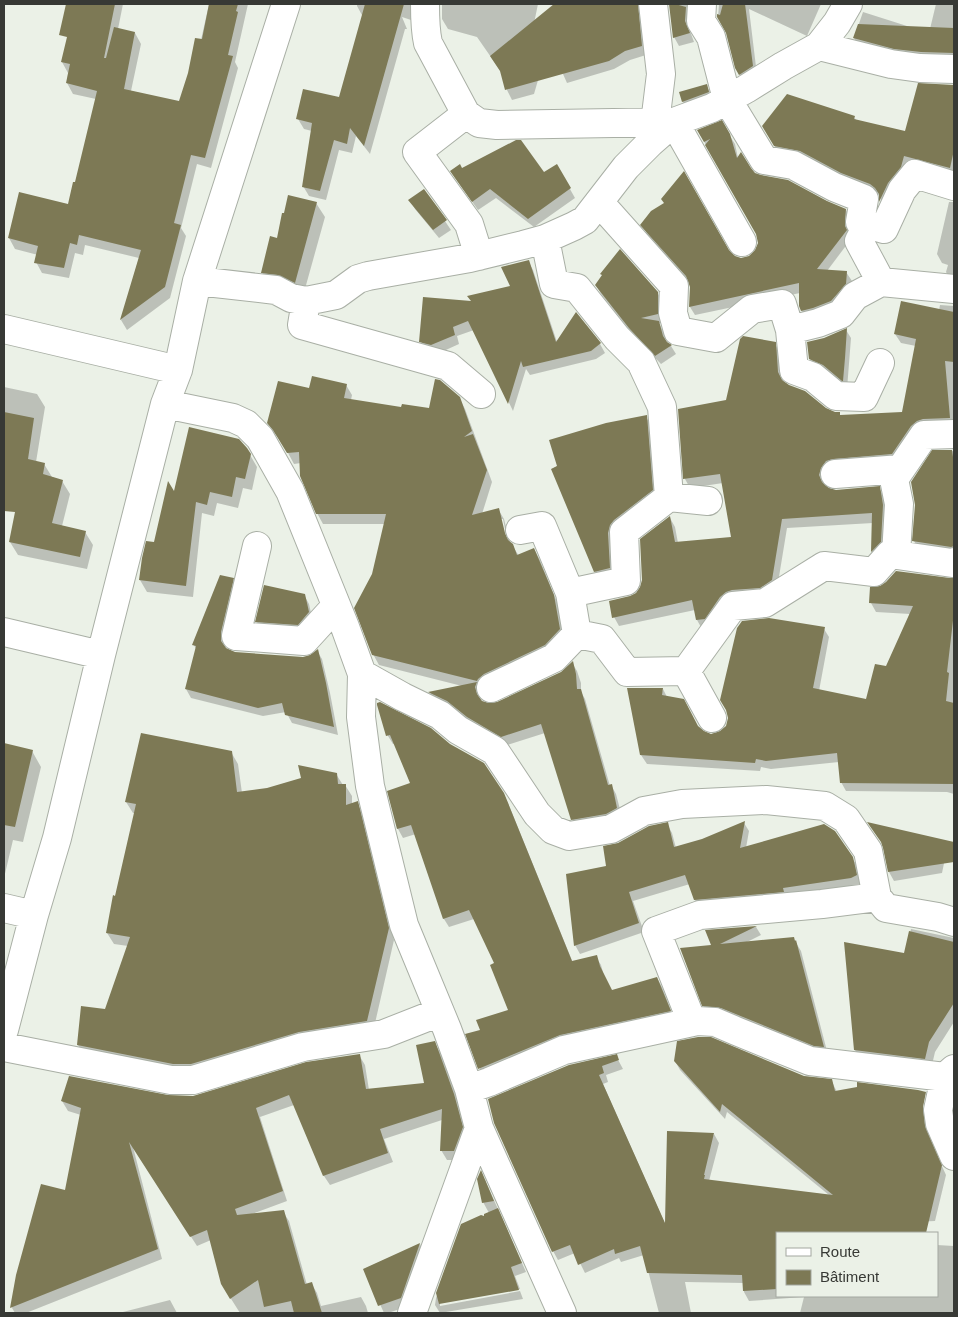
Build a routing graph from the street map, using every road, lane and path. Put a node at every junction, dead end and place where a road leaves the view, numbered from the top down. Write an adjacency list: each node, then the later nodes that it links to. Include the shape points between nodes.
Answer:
1 (286, 4): 17 (street)
2 (425, 4): 9 (street, via 428,43)
3 (653, 4): 10 (street)
4 (702, 4): 8 (street, via 701,21 711,36)
5 (848, 4): 6 (street)
6 (819, 46): 7 (street, via 891,64); 8 (street)
7 (954, 69)
8 (727, 100): 10 (street); 13 (street, via 764,160 793,165 864,199 860,222)
9 (466, 114): 10 (street, via 479,123 497,125); 16 (street, via 417,152 469,224)
10 (665, 123): 12 (street); 15 (street)
11 (954, 186): 13 (street, via 915,174 902,190 884,229)
12 (599, 202): 14 (street, via 585,220); 22 (street, via 674,286 673,313 678,331 716,338 752,309 782,304)
13 (868, 224): 18 (street, via 859,241)
14 (545, 239): 16 (street); 30 (street, via 554,284 577,288 640,362 662,407)
15 (742, 242)
16 (479, 256): 20 (street, via 368,276 358,279 336,295)
17 (197, 281): 20 (street, via 276,290); 24 (street)
18 (881, 282): 19 (street); 22 (street, via 855,296 841,314)
19 (954, 289)
20 (306, 301): 25 (street, via 302,325 448,366)
21 (4, 329): 24 (street)
22 (790, 330): 23 (street, via 794,370 813,377 836,396 864,397)
23 (880, 363)
24 (178, 370): 26 (street)
25 (481, 394)
26 (165, 404): 37 (street, via 233,418 246,424 260,438 290,491); 40 (street)
27 (954, 434): 28 (street, via 924,435)
28 (901, 469): 29 (street); 34 (street, via 894,479 899,504)
29 (835, 474)
30 (669, 496): 31 (street); 36 (street, via 624,532 626,581)
31 (708, 501)
32 (520, 530): 36 (street, via 542,526)
33 (257, 546): 37 (street, via 236,636 304,641)
34 (896, 555): 35 (street); 41 (street, via 890,554 874,572 824,566 766,602 734,606)
35 (954, 562)
36 (570, 593): 39 (street)
37 (336, 606): 42 (street)
38 (4, 632): 40 (street)
39 (577, 634): 41 (street, via 602,639 627,672); 43 (street, via 554,658)
40 (101, 655): 47 (street, via 57,838)
41 (686, 671): 44 (street)
42 (362, 674): 45 (street, via 440,715 458,730 495,751 537,814 553,830 569,836 611,829 644,811 682,804 766,800 825,806 846,819 868,851); 49 (street, via 361,717 370,786 404,925)
43 (491, 688)
44 (712, 718)
45 (877, 898): 48 (street, via 886,908); 50 (street, via 700,914 656,931)
46 (4, 908): 47 (street)
47 (34, 915): 51 (street)
48 (954, 922)
49 (440, 1012): 52 (street, via 384,1034 302,1047 193,1080 171,1080); 54 (street)
50 (692, 1022): 53 (street, via 715,1022 810,1061); 54 (street, via 564,1050)
51 (4, 1030)
52 (4, 1047)
53 (950, 1073): 56 (street, via 938,1110 940,1124)
54 (469, 1089): 55 (street)
55 (479, 1128): 57 (street); 58 (street)
56 (954, 1156)
57 (412, 1313)
58 (562, 1313)

